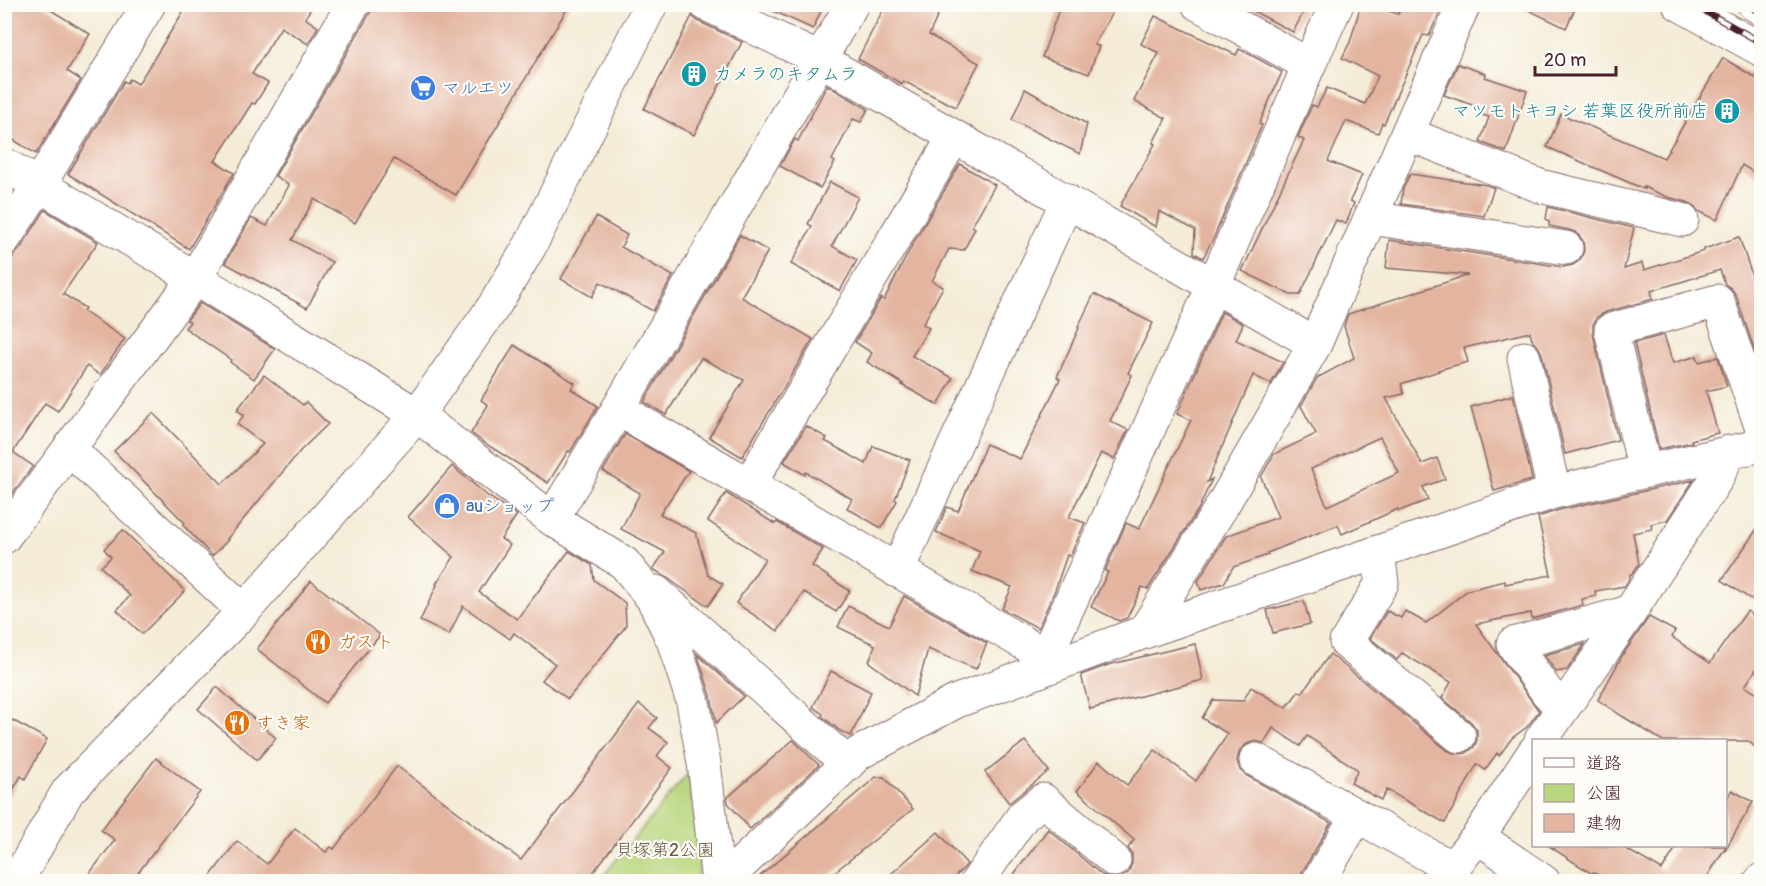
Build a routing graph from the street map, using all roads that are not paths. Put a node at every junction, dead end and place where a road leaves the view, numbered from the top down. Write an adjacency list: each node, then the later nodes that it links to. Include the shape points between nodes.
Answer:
1 (149, 4): 18 (street)
2 (352, 4): 24 (street)
3 (651, 4): 29 (street, via 530,246 494,306)
4 (706, 4): 13 (street)
5 (852, 4): 13 (street)
6 (1198, 4): 14 (street)
7 (1337, 4): 14 (street)
8 (1464, 4): 15 (street)
9 (1679, 4): 12 (street)
10 (1754, 4): 11 (street)
11 (1761, 9)
12 (1761, 50)
13 (821, 60): 16 (street); 28 (street)
14 (1309, 65): 25 (street)
15 (1407, 134): 20 (street); 21 (street, via 1540,186)
16 (954, 137): 19 (street); 35 (street)
17 (4, 164): 18 (street)
18 (39, 185): 22 (street); 24 (street)
19 (1066, 201): 25 (street); 41 (street)
20 (1371, 218): 23 (street); 26 (street)
21 (1682, 220)
22 (4, 239)
23 (1566, 248)
24 (195, 278): 29 (street); 32 (street)
25 (1213, 287): 26 (street); 45 (street)
26 (1315, 344): 44 (street)
27 (1524, 358): 36 (street)
28 (618, 409): 35 (street); 37 (street)
29 (417, 415): 37 (street); 42 (street)
30 (1761, 429): 34 (street, via 1718,301 1611,330)
31 (1761, 445): 33 (street)
32 (69, 449): 38 (street); 42 (street)
33 (1730, 452): 34 (street); 43 (street)
34 (1645, 470): 36 (street)
35 (749, 485): 41 (street)
36 (1554, 492): 39 (street)
37 (552, 519): 40 (street)
38 (4, 537)
39 (1378, 552): 44 (street); 47 (street, via 1382,583 1346,642)
40 (624, 563): 51 (street); 57 (street, via 653,599 673,640 693,702)
41 (897, 571): 45 (street)
42 (244, 611): 56 (street, via 68,791)
43 (1630, 612): 46 (street); 46 (street, via 1513,644)
44 (1144, 632): 45 (street)
45 (1042, 664): 51 (street, via 957,701 859,753)
46 (1562, 708): 48 (street)
47 (1458, 736)
48 (1542, 739)
49 (1532, 754): 53 (street)
50 (1256, 760): 52 (street)
51 (848, 764): 57 (street)
52 (1357, 816): 55 (street); 59 (street)
53 (1478, 837): 55 (street); 60 (street)
54 (1114, 860): 58 (street, via 1043,800 1023,816)
55 (1448, 875)
56 (16, 882)
57 (720, 882)
58 (977, 882)
59 (1318, 882)
60 (1544, 882)

